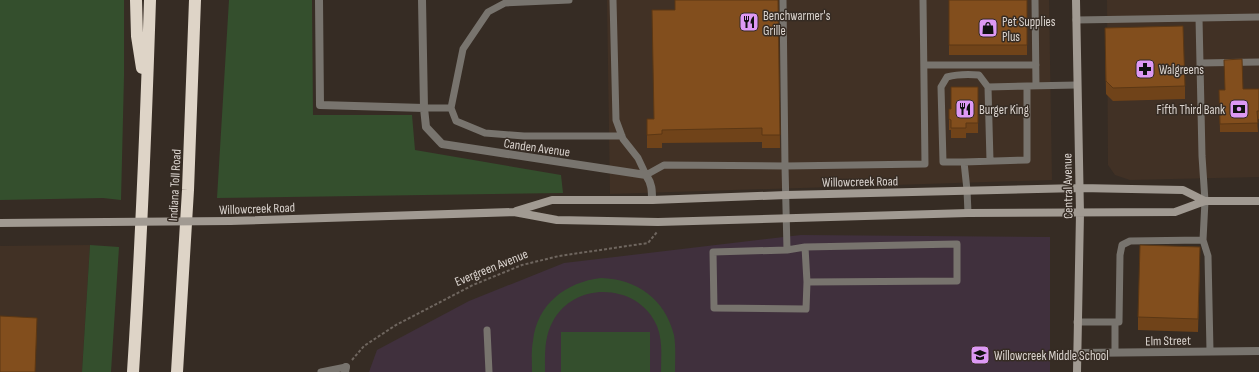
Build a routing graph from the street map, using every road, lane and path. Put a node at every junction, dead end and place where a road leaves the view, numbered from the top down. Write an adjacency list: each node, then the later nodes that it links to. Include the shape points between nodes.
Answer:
1 (136, 0): 23 (highway, via 137,36)
2 (150, 0): 23 (highway)
3 (196, 0): 56 (highway, Indiana Toll Road)
4 (320, 0): 24 (street, via 320,105)
5 (422, 0): 24 (street, Canden Avenue)
6 (569, 0): 25 (lane, via 505,3 488,12 463,49)
7 (613, 0): 26 (lane, via 616,120)
8 (783, 0): 29 (lane)
9 (923, 0): 17 (lane)
10 (1035, 0): 18 (lane)
11 (1076, 0): 14 (main road, Central Avenue)
12 (1259, 17): 13 (lane)
13 (1199, 18): 14 (lane); 16 (lane)
14 (1076, 20): 21 (main road, Central Avenue)
15 (1259, 62): 16 (lane)
16 (1200, 63): 35 (lane)
17 (924, 65): 18 (lane); 29 (lane, via 925,164)
18 (1036, 65): 20 (lane)
19 (1027, 86): 20 (lane); 22 (lane); 27 (lane, via 1027,160)
20 (1036, 86): 21 (lane)
21 (1077, 86): 31 (main road, Central Avenue)
22 (988, 87): 27 (lane); 28 (lane, via 979,76 957,74 947,77 941,87 943,162)
23 (147, 97): 55 (highway)
24 (424, 108): 25 (lane); 30 (street, Canden Avenue, via 426,127 442,144)
25 (451, 108): 26 (lane, via 456,121 485,133 524,136)
26 (622, 136): 30 (lane, via 638,158)
27 (990, 161): 28 (lane)
28 (964, 162): 32 (lane)
29 (785, 166): 30 (lane, via 664,165); 33 (lane)
30 (646, 175): 34 (street, via 652,189)
31 (1080, 188): 32 (main road, Willowcreek Road); 35 (main road, Willowcreek Road, via 1183,190); 39 (main road, Central Avenue)
32 (967, 190): 33 (main road, Willowcreek Road); 38 (lane)
33 (786, 195): 34 (main road, Willowcreek Road); 40 (lane)
34 (652, 200): 37 (main road, Willowcreek Road, via 552,200)
35 (1205, 201): 36 (main road, Willowcreek Road); 39 (main road, Willowcreek Road, via 1175,212); 43 (lane)
36 (1259, 201)
37 (514, 212): 41 (main road, Willowcreek Road, via 557,220); 42 (main road, Willowcreek Road, bridge, via 230,221)
38 (968, 213): 39 (main road, Willowcreek Road); 40 (main road, Willowcreek Road)
39 (1080, 213): 47 (main road, Central Avenue)
40 (786, 218): 41 (main road, Willowcreek Road); 45 (lane)
41 (658, 222): 54 (path, Evergreen Avenue, via 658,231 648,244 559,256 522,264 473,285 396,325 364,346)
42 (0, 223)
43 (1203, 240): 48 (lane, via 1130,241 1122,246 1119,322); 50 (lane, via 1208,256)
44 (805, 247): 45 (lane); 46 (lane); 46 (lane, via 957,244 957,281)
45 (788, 250): 46 (lane, via 713,252 714,308 806,309)
46 (806, 282)
47 (1077, 322): 48 (lane); 53 (main road, Central Avenue)
48 (1115, 322): 52 (lane)
49 (487, 330): 58 (lane)
50 (1210, 351): 51 (street, Elm Street); 52 (street, Elm Street)
51 (1259, 351)
52 (1115, 352): 53 (street, Elm Street)
53 (1077, 353): 59 (main road, Central Avenue)
54 (346, 370): 57 (lane)
55 (133, 372)
56 (177, 372)
57 (321, 372)
58 (489, 372)
59 (1077, 372)

